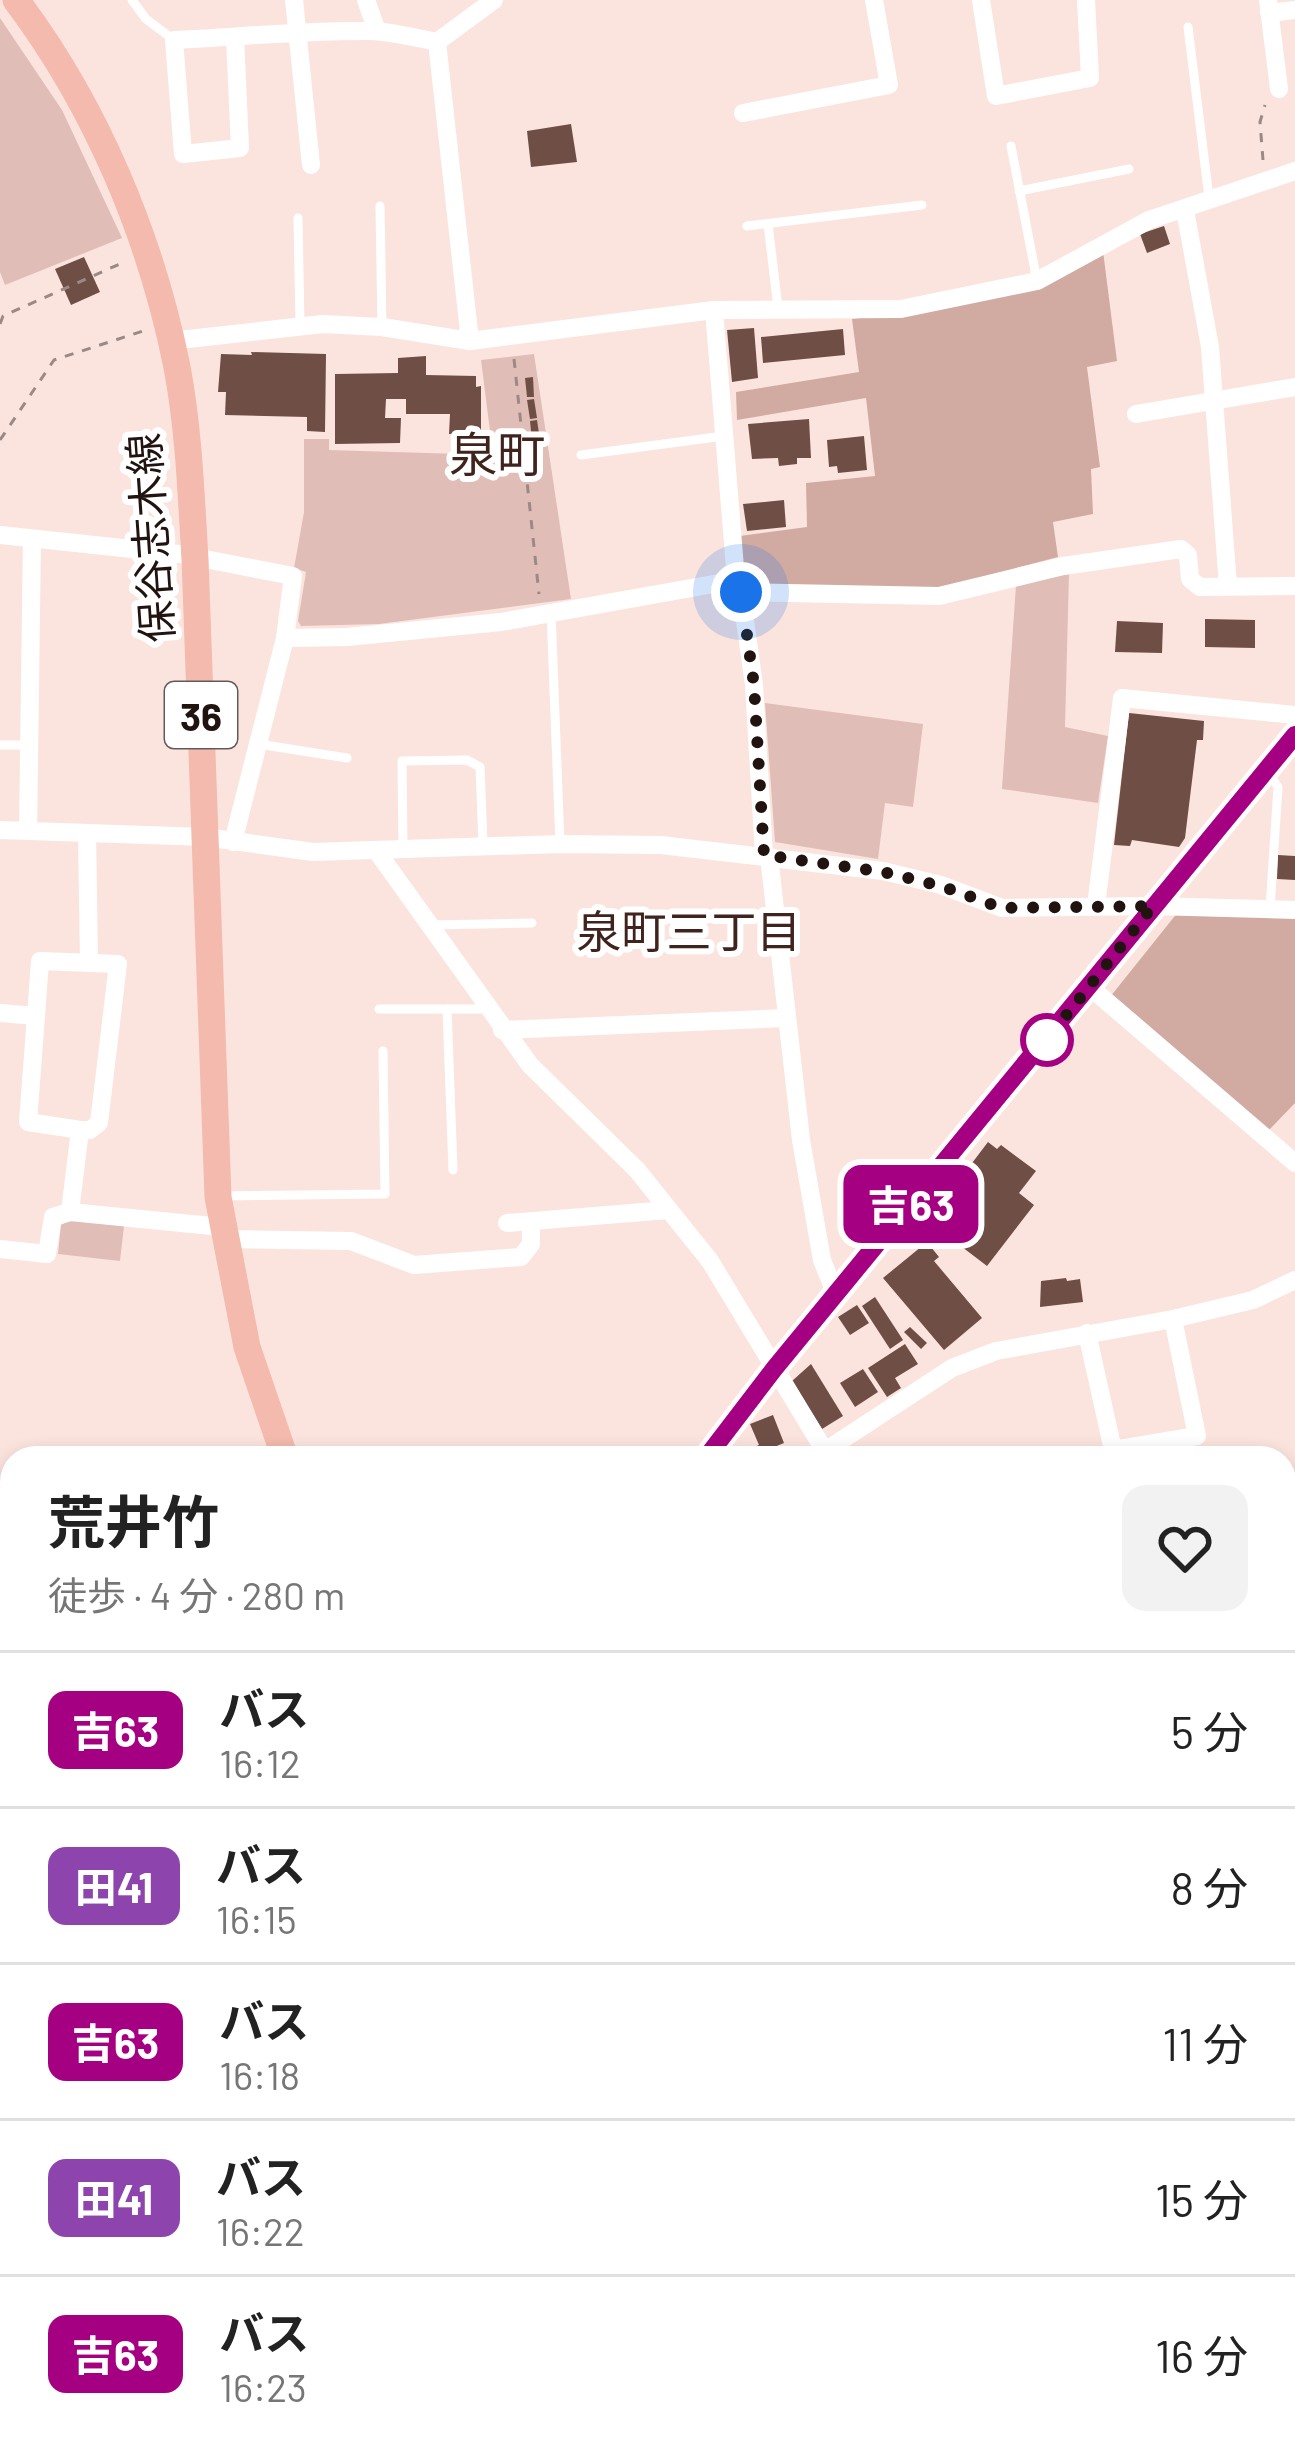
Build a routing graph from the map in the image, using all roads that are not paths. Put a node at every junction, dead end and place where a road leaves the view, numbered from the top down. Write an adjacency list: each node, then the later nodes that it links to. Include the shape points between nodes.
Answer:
1 (16, 0): 38 (main road, 保谷志木線 / 36, via 93,125 146,253)
2 (132, 0): 17 (lane)
3 (295, 0): 15 (street)
4 (366, 0): 14 (street)
5 (460, 0): 12 (street)
6 (494, 0): 12 (street)
7 (874, 0): 20 (street, via 889,85)
8 (981, 0): 9 (street, via 996,96 1090,78)
9 (1086, 0)
10 (1268, 7): 11 (street); 19 (street)
11 (1295, 10)
12 (464, 21): 18 (street)
13 (1189, 27): 26 (lane)
14 (376, 31): 15 (street); 18 (street)
15 (298, 34): 16 (street); 22 (street)
16 (235, 37): 17 (street); 17 (street, via 241,148 183,154)
17 (174, 40)
18 (437, 42): 39 (street)
19 (1279, 89)
20 (742, 113)
21 (1011, 146): 25 (lane)
22 (311, 165)
23 (1129, 169): 25 (lane)
24 (1295, 171): 26 (street)
25 (1019, 191): 33 (lane)
26 (1210, 203): 29 (street)
27 (380, 206): 37 (lane)
28 (922, 206): 31 (lane)
29 (1185, 210): 33 (street, via 1149,220); 41 (street)
30 (298, 218): 36 (lane)
31 (768, 224): 32 (lane); 35 (lane)
32 (746, 226)
33 (1037, 280): 35 (street, via 901,309)
34 (714, 310): 35 (street); 39 (street); 43 (street)
35 (779, 313)
36 (300, 325): 37 (street); 38 (street)
37 (382, 327): 39 (street)
38 (159, 335): 47 (main road, 保谷志木線 / 36, via 190,458)
39 (470, 341)
40 (1295, 387): 41 (street)
41 (1214, 400): 42 (street); 49 (street)
42 (1136, 414)
43 (724, 436): 44 (lane); 48 (street)
44 (581, 455)
45 (0, 536): 46 (street)
46 (32, 539): 47 (street); 57 (street)
47 (195, 559): 52 (street, via 292,576); 63 (main road, 保谷志木線 / 36)
48 (739, 586): 49 (street, via 939,596 1180,549 1200,587); 51 (street); 68 (street)
49 (1228, 586): 50 (street)
50 (1295, 586)
51 (546, 612): 52 (street); 64 (lane)
52 (285, 638): 55 (street)
53 (1295, 712): 69 (street, via 1122,698)
54 (1295, 735): 59 (main road)
55 (258, 743): 58 (lane); 63 (street)
56 (0, 745): 57 (lane)
57 (29, 746): 61 (street)
58 (347, 758)
59 (1266, 770): 70 (main road); 71 (lane, via 1278,787)
60 (0, 830): 61 (street)
61 (28, 830): 62 (street)
62 (87, 832): 63 (street); 75 (street)
63 (219, 839): 67 (street, via 313,852); 88 (main road, 保谷志木線 / 36)
64 (560, 844): 65 (street); 68 (street)
65 (483, 846): 66 (street); 66 (lane, via 480,767 402,760)
66 (403, 849): 67 (street)
67 (376, 850): 74 (street)
68 (766, 855): 69 (street, via 883,872 1002,908); 82 (street)
69 (1096, 906): 70 (street)
70 (1153, 906): 71 (street); 76 (main road)
71 (1270, 908): 72 (street)
72 (1295, 910)
73 (532, 922): 74 (lane)
74 (429, 925): 79 (street)
75 (89, 963): 81 (street, via 40,961); 85 (street, via 118,964 99,1123)
76 (1090, 987): 86 (street); 96 (main road)
77 (379, 1009): 78 (lane)
78 (447, 1009): 79 (lane); 87 (lane)
79 (488, 1009): 83 (street)
80 (0, 1013): 81 (street)
81 (36, 1016): 85 (street, via 28,1122)
82 (786, 1018): 83 (street); 96 (street, via 819,1240)
83 (502, 1030): 89 (street)
84 (383, 1051): 88 (lane, via 385,1194)
85 (80, 1130): 90 (street)
86 (1295, 1163)
87 (453, 1170)
88 (218, 1196): 93 (main road, 保谷志木線 / 36)
89 (668, 1210): 91 (street); 99 (street, via 710,1261)
90 (70, 1212): 93 (street); 94 (street, via 53,1217 47,1254)
91 (531, 1221): 92 (street); 93 (street, via 531,1244 521,1257 446,1264 414,1265 351,1241)
92 (507, 1223)
93 (223, 1233): 100 (main road, 保谷志木線 / 36, via 247,1347)
94 (0, 1249)
95 (1295, 1280): 97 (street, via 1253,1300)
96 (836, 1295): 99 (main road)
97 (1172, 1319): 98 (street); 105 (street, via 1197,1436)
98 (1087, 1333): 103 (street, via 952,1368); 104 (street)
99 (774, 1369): 101 (main road); 102 (street)
100 (280, 1446)
101 (715, 1446)
102 (821, 1446)
103 (840, 1446)
104 (1113, 1446)
105 (1138, 1446)

